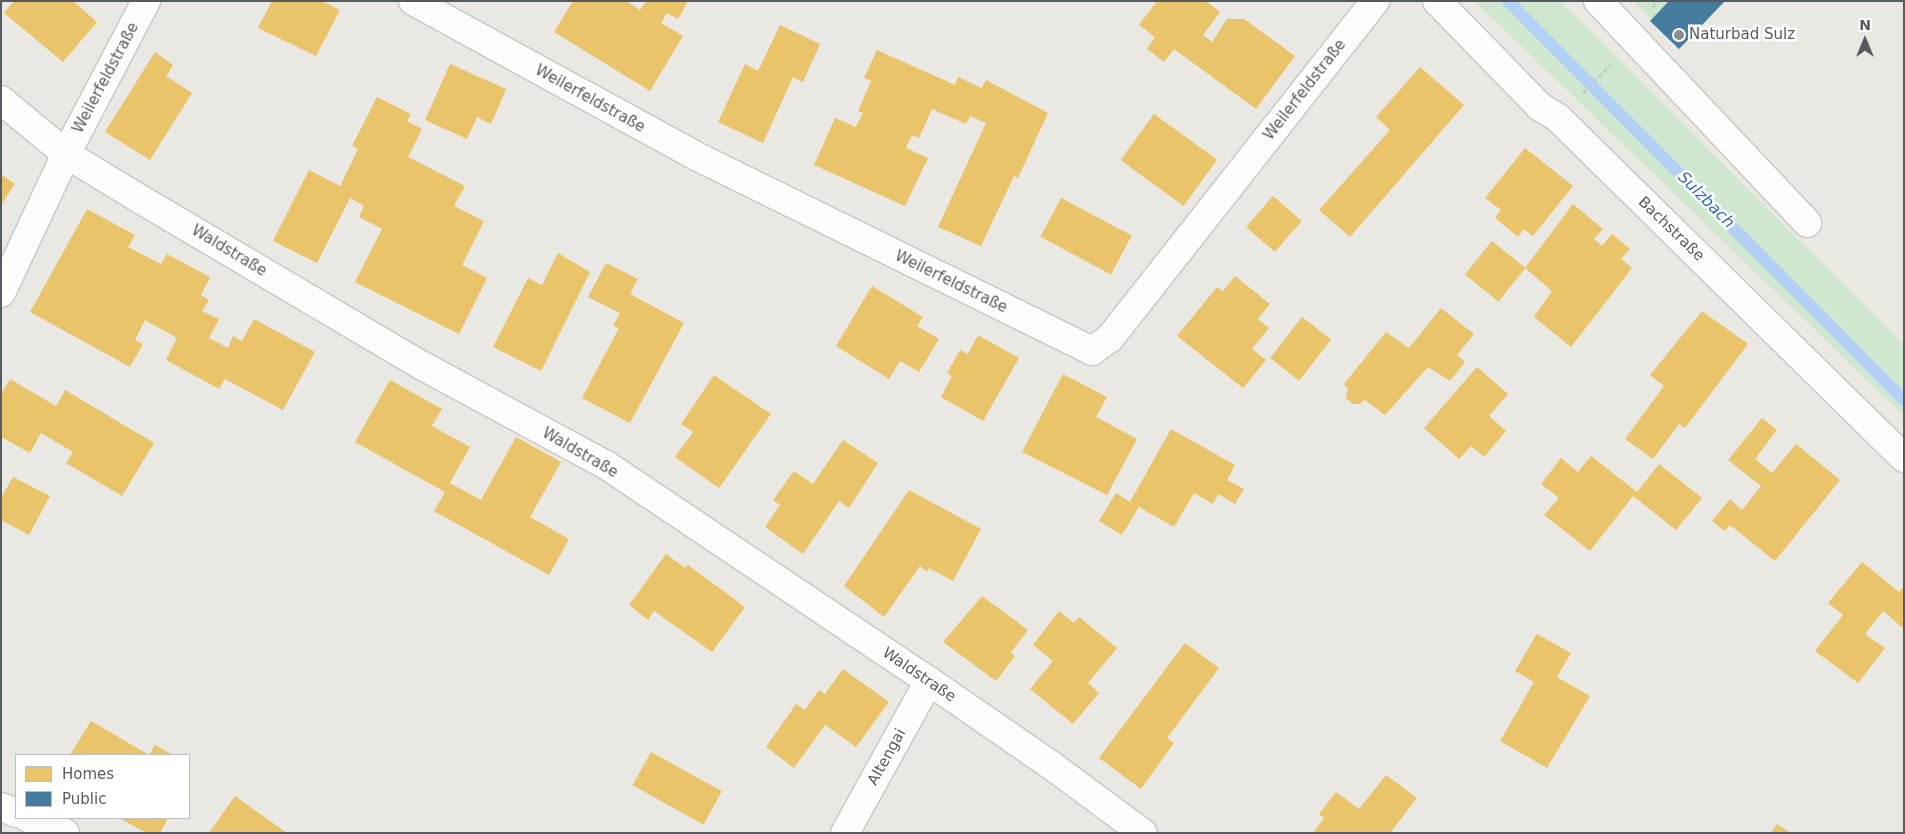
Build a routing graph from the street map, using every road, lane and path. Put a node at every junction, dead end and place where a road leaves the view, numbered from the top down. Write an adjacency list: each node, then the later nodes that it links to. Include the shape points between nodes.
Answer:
1 (146, 1): 9 (street, Weilerfeldstraße)
2 (413, 1): 3 (street, Weilerfeldstraße, via 694,155 1092,351 1110,338)
3 (1375, 1)
4 (1437, 1): 12 (street, Bachstraße, via 1540,107 1558,118)
5 (1598, 1): 10 (street)
6 (1610, 65): 8 (path)
7 (1, 100): 9 (street, Waldstraße)
8 (1576, 100)
9 (66, 154): 11 (street, Weilerfeldstraße); 13 (street, Waldstraße, via 421,364 606,466)
10 (1807, 223)
11 (1, 293)
12 (1904, 458)
13 (929, 681): 18 (street, Altengai); 19 (street, Waldstraße)
14 (1, 807): 15 (street)
15 (15, 813)
16 (30, 819): 17 (street)
17 (65, 833)
18 (846, 833)
19 (1143, 833)

